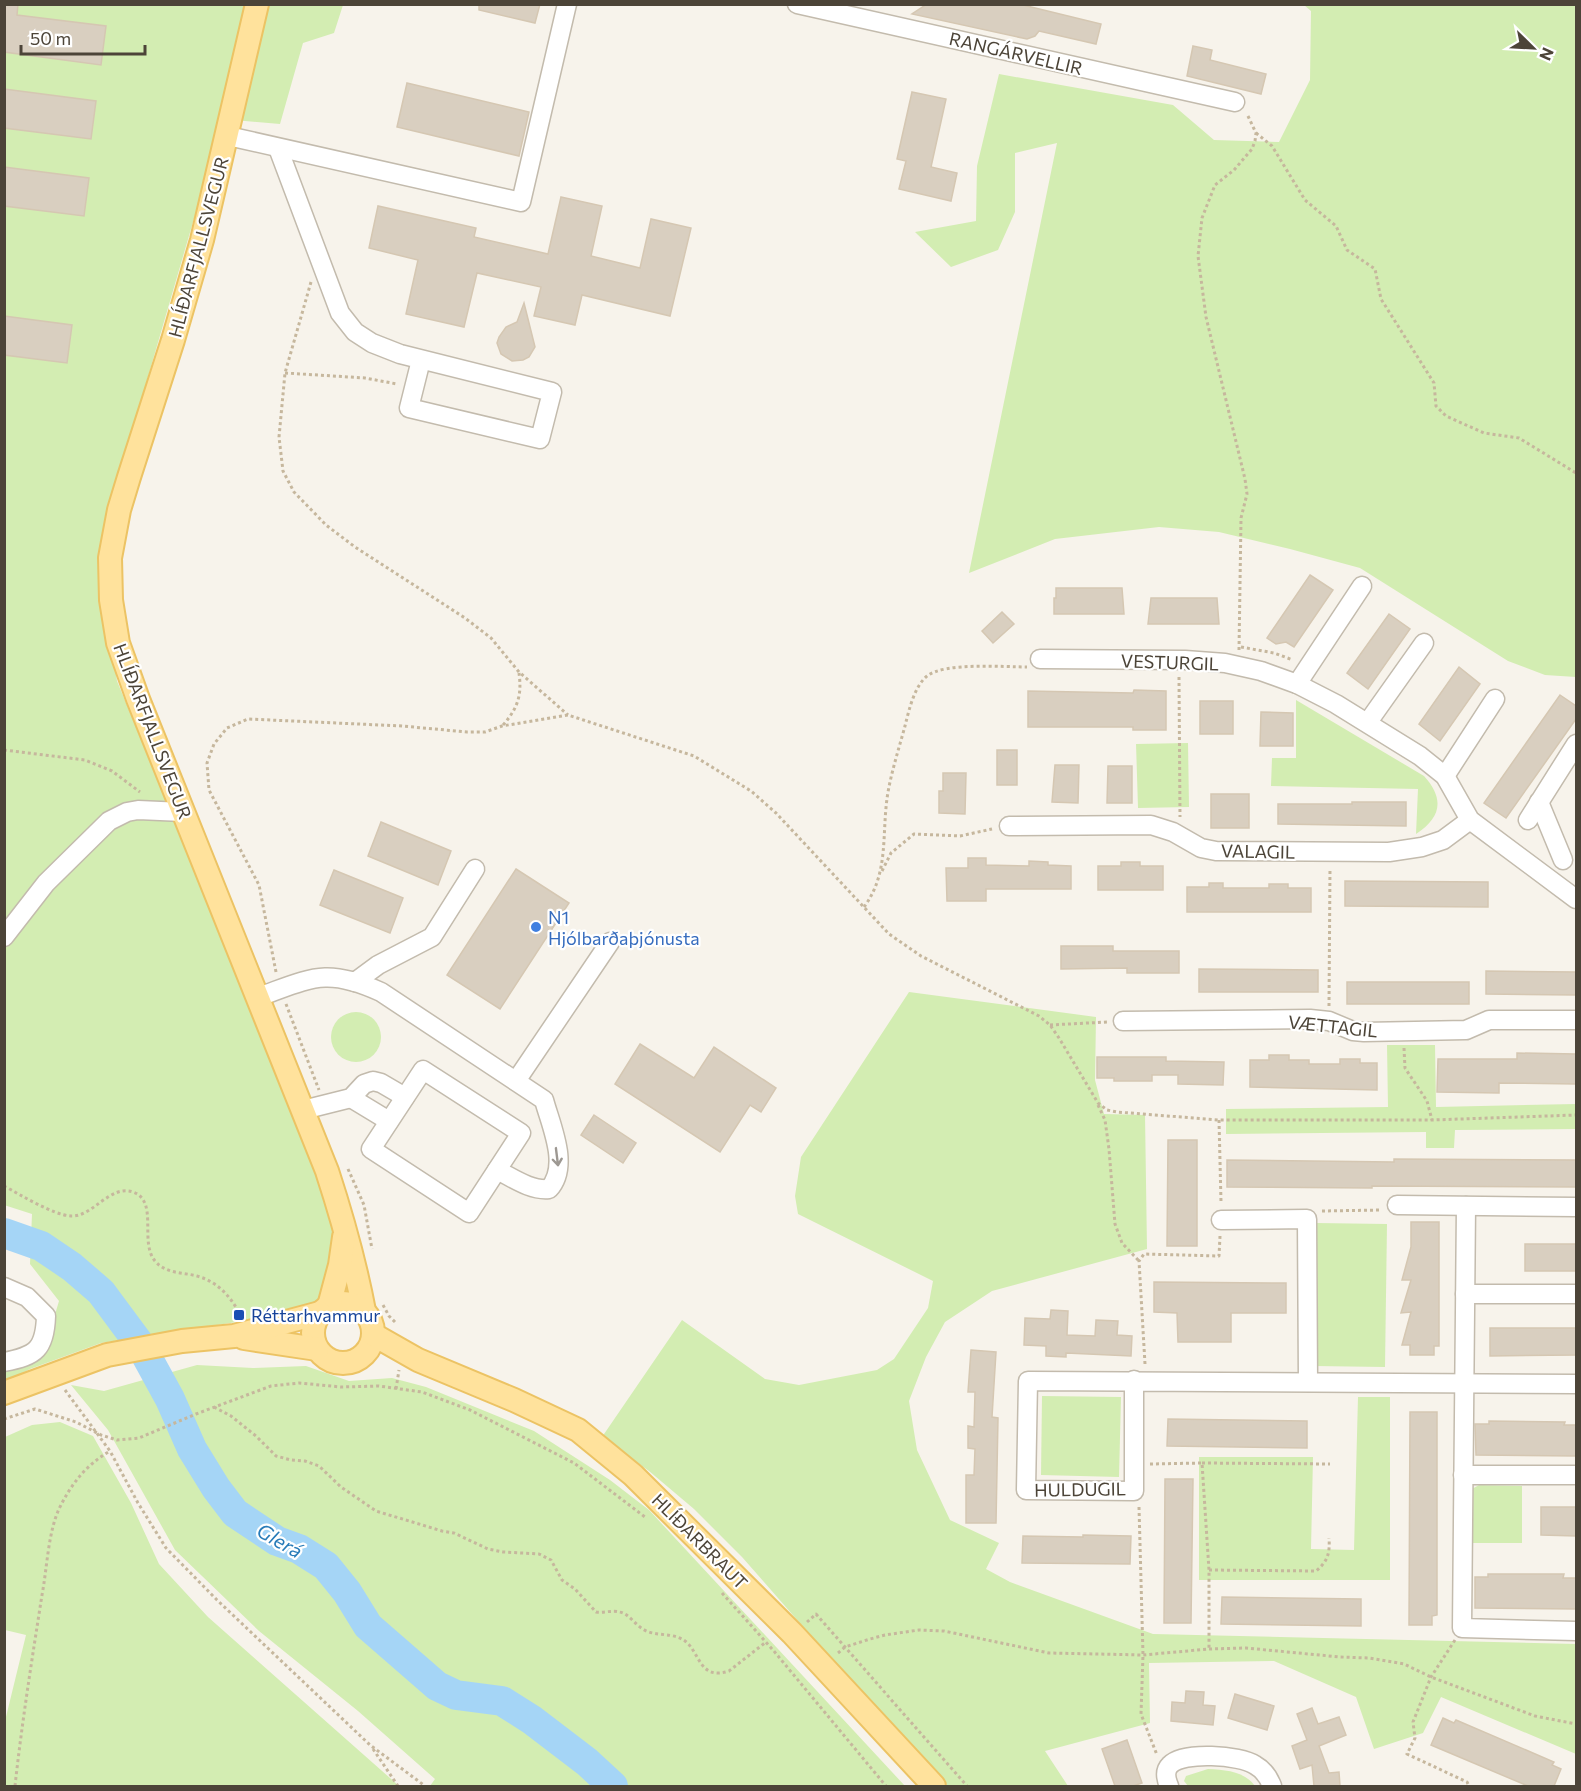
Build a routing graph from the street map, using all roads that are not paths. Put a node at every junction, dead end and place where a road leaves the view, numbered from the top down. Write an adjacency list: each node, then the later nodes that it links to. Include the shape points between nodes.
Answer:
1 (257, 4): 5 (main road, HLÍÐARFJALLSVEGUR)
2 (567, 4): 6 (street, via 521,202)
3 (797, 4): 4 (street, RANGÁRVELLIR)
4 (1235, 102)
5 (228, 136): 6 (street); 17 (main road, HLÍÐARFJALLSVEGUR, via 202,240 120,510 110,558 118,643)
6 (278, 148): 7 (street, via 340,314 355,332 372,343)
7 (421, 360): 7 (street, via 552,392 540,440 409,408)
8 (1362, 586): 11 (street)
9 (1424, 642): 13 (street)
10 (1040, 659): 11 (street, VESTURGIL, via 1226,663)
11 (1297, 684): 13 (street, VESTURGIL)
12 (1495, 699): 15 (street)
13 (1368, 722): 15 (street, VESTURGIL)
14 (1576, 744): 16 (street)
15 (1445, 776): 19 (street, VESTURGIL)
16 (1539, 802): 18 (street); 21 (street)
17 (176, 811): 25 (street, via 138,810 109,821 46,883); 28 (main road, HLÍÐARFJALLSVEGUR)
18 (1528, 819)
19 (1470, 820): 20 (street, VALAGIL, via 1443,840 1389,852 1216,851 1201,848 1163,828 1137,824); 23 (street, VESTURGIL)
20 (1009, 826)
21 (1570, 856): 23 (street)
22 (475, 869): 27 (street, via 432,937 378,965)
23 (1547, 878): 24 (street, VESTURGIL)
24 (1576, 899)
25 (4, 938)
26 (610, 942): 31 (street)
27 (356, 982): 28 (street, via 313,977); 31 (street, via 381,992)
28 (258, 998): 34 (main road, HLÍÐARFJALLSVEGUR)
29 (1576, 1020): 30 (street, VÆTTAGIL, via 1490,1020 1466,1030 1404,1031 1353,1031 1329,1021 1310,1019)
30 (1123, 1021)
31 (516, 1081): 36 (street, one-way to 36, via 544,1100 559,1157 559,1174 549,1189 542,1189)
32 (405, 1097): 33 (street, via 373,1081 364,1084); 35 (street); 36 (street, via 423,1070 521,1133)
33 (351, 1098): 34 (street); 35 (street)
34 (314, 1108): 41 (main road, HLÍÐARFJALLSVEGUR)
35 (389, 1121): 36 (street, via 371,1149 469,1213)
36 (497, 1170)
37 (1397, 1205): 38 (street)
38 (1466, 1206): 39 (street); 43 (street)
39 (1576, 1207)
40 (1221, 1220): 52 (street, via 1307,1219)
41 (344, 1233): 45 (main road, HLÍÐARFJALLSVEGUR, via 340,1265); 46 (main road, HLÍÐARFJALLSVEGUR, via 355,1263)
42 (4, 1287): 50 (street, via 27,1297 46,1316 39,1348 24,1359)
43 (1465, 1294): 44 (street); 53 (street)
44 (1576, 1294)
45 (325, 1309): 46 (main road, HLÍÐARBRAUT, via 347,1303); 47 (main road, HLÍÐARBRAUT); 49 (main road, via 313,1330)
46 (364, 1311): 48 (main road, via 373,1326)
47 (238, 1327): 49 (main road, HLÍÐARBRAUT); 55 (main road, HLÍÐARBRAUT, via 107,1355)
48 (369, 1344): 49 (main road, HLÍÐARBRAUT, via 357,1360 339,1363); 60 (main road, HLÍÐARBRAUT, via 418,1360 578,1430 633,1474 792,1633)
49 (317, 1348)
50 (4, 1362)
51 (1140, 1381): 51 (street, HULDUGIL, via 1028,1381 1026,1490 1138,1500); 52 (street, HULDUGIL)
52 (1308, 1382): 53 (street, HULDUGIL)
53 (1463, 1383): 54 (street, HULDUGIL); 56 (street)
54 (1576, 1384)
55 (4, 1393)
56 (1463, 1475): 57 (street); 58 (street, via 1462,1628)
57 (1576, 1475)
58 (1576, 1631)
59 (1167, 1781): 61 (street, via 1168,1766 1176,1760 1213,1756 1257,1765)
60 (934, 1786)
61 (1272, 1786)

